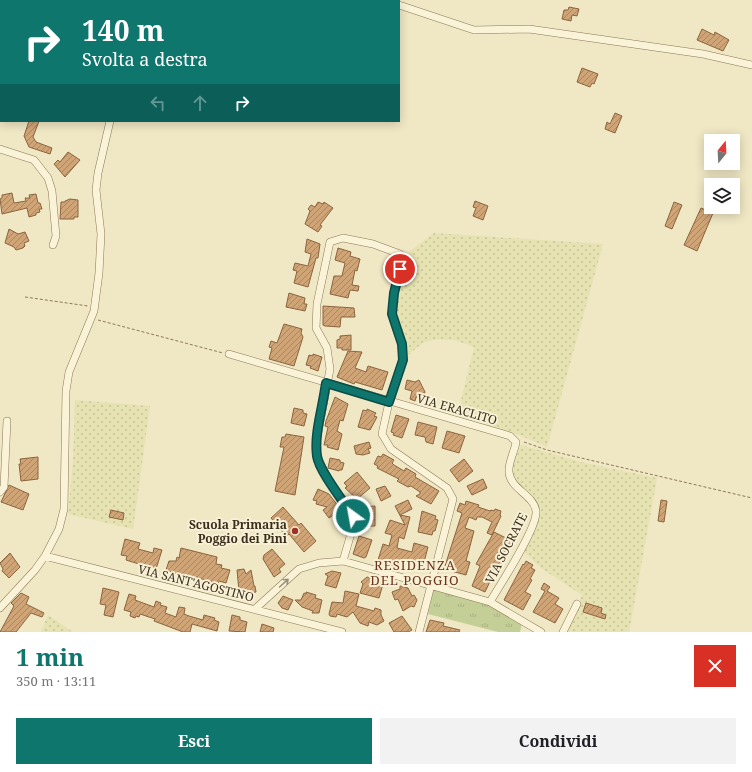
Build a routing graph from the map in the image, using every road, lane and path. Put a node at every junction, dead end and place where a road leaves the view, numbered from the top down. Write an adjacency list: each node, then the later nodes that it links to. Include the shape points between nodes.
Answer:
1 (400, 4): 2 (street, via 474,30 529,29 703,54)
2 (752, 65)
3 (110, 122): 7 (street, via 96,190 101,234)
4 (0, 149): 5 (street, via 34,160 48,178 53,199 56,236)
5 (53, 245)
6 (25, 297): 7 (path)
7 (94, 307): 8 (street)
8 (92, 318): 9 (path); 16 (street, via 69,372 66,391 64,509 59,528)
9 (229, 354): 10 (street, VIA ERACLITO)
10 (326, 383): 11 (street, VIA ERACLITO); 11 (street, via 330,369 327,348 316,328 317,304 330,242 343,238 373,244 403,257 394,293 392,314 402,344 403,360); 17 (street, via 317,438 317,457 329,481 353,516)
11 (389, 402): 13 (street, VIA ERACLITO, via 510,436); 18 (street, via 382,434 391,449 447,488 453,499)
12 (7, 421): 14 (street, via 4,487)
13 (516, 442): 15 (path); 19 (street, VIA SOCRATE, via 509,474 534,505 536,517)
14 (0, 492)
15 (752, 498)
16 (45, 556): 21 (street); 22 (street, VIA SANT'AGOSTINO)
17 (343, 562): 18 (street); 22 (street, one-way to 17, via 299,569 319,563)
18 (432, 585): 19 (street); 24 (street)
19 (490, 602): 25 (street)
20 (577, 604): 26 (street)
21 (0, 608)
22 (255, 609): 23 (street, VIA SANT'AGOSTINO)
23 (342, 632)
24 (419, 632)
25 (541, 632)
26 (563, 632)

